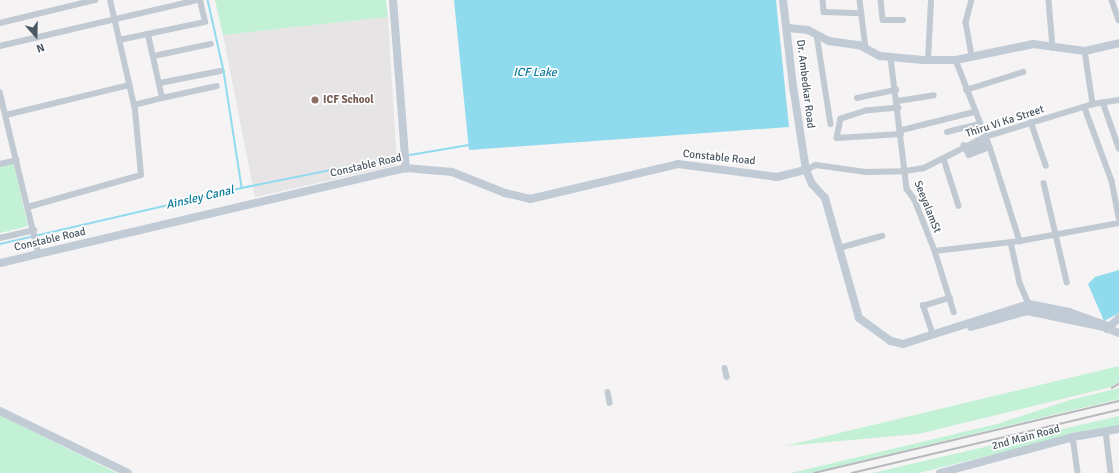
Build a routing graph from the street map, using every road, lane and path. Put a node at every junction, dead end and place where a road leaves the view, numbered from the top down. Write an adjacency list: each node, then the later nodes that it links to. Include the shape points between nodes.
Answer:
1 (95, 0): 17 (street)
2 (110, 0): 14 (street)
3 (199, 0): 14 (street); 19 (street, via 205,22)
4 (393, 0): 65 (street)
5 (783, 0): 18 (street, Dr. Ambedkar Road)
6 (823, 0): 13 (street, via 824,12)
7 (860, 0): 13 (street)
8 (881, 0): 15 (street, via 883,20)
9 (931, 0): 31 (street)
10 (972, 0): 29 (street, via 966,22)
11 (1049, 0): 26 (street)
12 (1112, 0): 16 (street)
13 (862, 14): 25 (street)
14 (115, 20): 21 (street); 24 (street)
15 (902, 20)
16 (1119, 20)
17 (0, 23)
18 (788, 28): 20 (street, via 808,30); 66 (street, Dr. Ambedkar Road, via 793,86)
19 (148, 35): 21 (street); 28 (street)
20 (817, 35): 25 (street, via 829,41); 53 (street)
21 (119, 40): 36 (street)
22 (1119, 43): 27 (street)
23 (211, 44): 28 (street)
24 (0, 46)
25 (866, 48): 30 (street)
26 (1053, 48): 27 (street); 29 (street, via 1033,44)
27 (1085, 52): 47 (street)
28 (154, 56): 35 (street)
29 (972, 56): 32 (street)
30 (891, 58): 31 (street); 38 (street, SeeyalamSt)
31 (928, 60): 32 (street)
32 (956, 60): 39 (street)
33 (220, 71): 35 (street)
34 (1023, 72): 39 (street)
35 (160, 83): 42 (street)
36 (129, 85): 48 (street); 51 (street)
37 (217, 86): 42 (street)
38 (896, 90): 43 (street); 46 (street, SeeyalamSt)
39 (966, 90): 50 (street)
40 (0, 92): 51 (street)
41 (934, 95): 46 (street)
42 (162, 98): 48 (street)
43 (857, 98)
44 (1119, 100): 45 (street, Thiru Vi Ka Street)
45 (1103, 102): 47 (street, Thiru Vi Ka Street); 60 (street)
46 (898, 104): 55 (street, SeeyalamSt); 55 (street, via 841,119 837,138)
47 (1093, 104): 49 (street, Thiru Vi Ka Street)
48 (134, 105): 73 (street, via 141,176)
49 (1085, 108): 52 (street, Thiru Vi Ka Street); 69 (street)
50 (974, 112): 54 (street); 55 (street)
51 (4, 113): 62 (street)
52 (1031, 122): 57 (street, Thiru Vi Ka Street); 64 (street)
53 (831, 124)
54 (979, 124): 56 (street); 57 (street)
55 (901, 132): 67 (street, SeeyalamSt)
56 (947, 132)
57 (985, 137): 58 (street); 59 (street, Thiru Vi Ka Street)
58 (989, 145): 59 (street, via 969,155); 80 (street)
59 (966, 148): 61 (street, Thiru Vi Ka Street)
60 (1119, 148)
61 (944, 158): 67 (street, Thiru Vi Ka Street, via 924,168); 72 (street)
62 (17, 160): 63 (street); 73 (street)
63 (0, 164)
64 (1046, 165)
65 (406, 168): 66 (street, Constable Road, via 452,172 505,193 530,199 678,164 777,177); 84 (street, Constable Road)
66 (806, 170): 67 (street, Thiru Vi Ka Street, via 816,165 845,171); 82 (street, Dr. Ambedkar Road, via 812,184 825,198)
67 (905, 172): 83 (street, SeeyalamSt, via 907,189 915,200)
68 (1119, 180): 69 (street)
69 (1112, 181): 71 (street)
70 (1044, 182): 78 (street)
71 (1118, 204): 74 (street)
72 (959, 206)
73 (28, 207): 76 (street)
74 (1119, 217)
75 (1119, 223): 78 (street)
76 (35, 234): 79 (street); 84 (street)
77 (882, 236): 82 (street)
78 (1055, 236): 80 (street); 86 (street)
79 (0, 238)
80 (1020, 241): 81 (street)
81 (1011, 242): 83 (street); 88 (street, via 1020,283)
82 (839, 248): 93 (street, Dr. Ambedkar Road, via 859,318 891,341 903,344)
83 (935, 251): 87 (street, SeeyalamSt)
84 (39, 254): 85 (street, Constable Road)
85 (0, 263)
86 (1067, 282)
87 (950, 298): 89 (street, SeeyalamSt); 93 (street, via 923,306)
88 (1029, 304): 91 (street); 92 (street, via 1081,316)
89 (954, 312)
90 (1119, 317): 92 (street)
91 (952, 329): 92 (street, bridge, via 971,327 1027,311); 93 (street, Dr. Ambedkar Road)
92 (1114, 329)
93 (933, 335)
94 (725, 368): 95 (street)
95 (727, 377)
96 (608, 392): 97 (street)
97 (610, 403)
98 (0, 411): 102 (street)
99 (1119, 429): 100 (street, 2nd Main Road)
100 (1106, 431): 101 (street, 2nd Main Road); 105 (street)
101 (1073, 437): 103 (street, 2nd Main Road); 104 (street)
102 (128, 473)
103 (944, 473)
104 (1078, 473)
105 (1111, 473)

